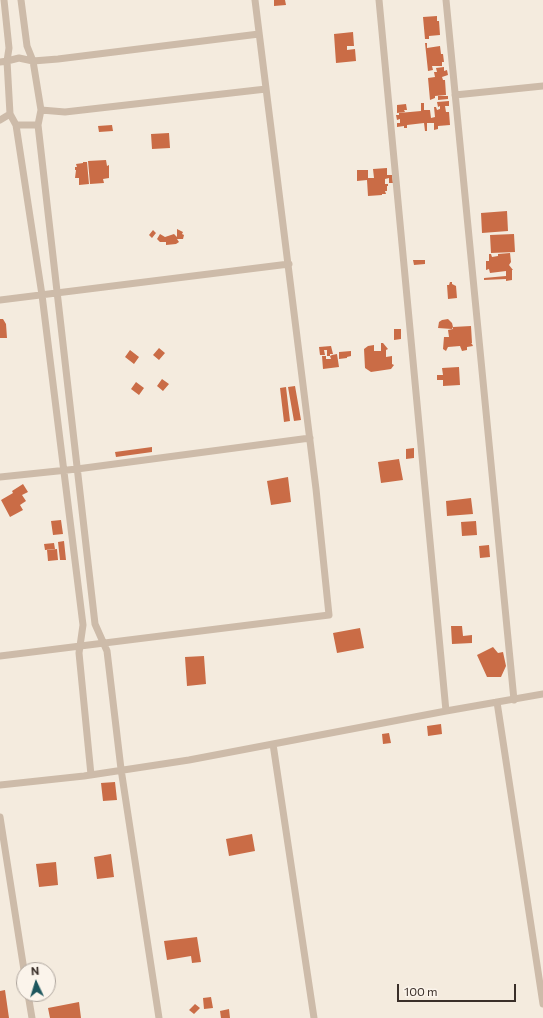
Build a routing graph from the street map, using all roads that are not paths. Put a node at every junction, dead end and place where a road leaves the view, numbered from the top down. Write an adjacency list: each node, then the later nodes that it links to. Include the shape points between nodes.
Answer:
1 (4, 0): 8 (street, via 10,48)
2 (21, 0): 7 (street, via 27,46)
3 (255, 0): 6 (street)
4 (379, 0): 31 (street)
5 (446, 0): 11 (street)
6 (259, 34): 7 (street); 10 (street)
7 (33, 61): 8 (street, via 19,58); 12 (street)
8 (3, 62): 13 (street)
9 (543, 86): 11 (street)
10 (266, 89): 12 (street, via 65,112); 17 (street)
11 (455, 95): 29 (street)
12 (41, 110): 16 (street)
13 (10, 114): 14 (street); 15 (street)
14 (0, 120)
15 (16, 125): 16 (street); 19 (street)
16 (38, 125): 18 (street)
17 (289, 264): 18 (street); 21 (street)
18 (57, 294): 19 (street); 22 (street)
19 (42, 295): 20 (street); 23 (street)
20 (0, 300)
21 (310, 438): 22 (street); 25 (street, via 329,615)
22 (77, 468): 23 (street); 25 (street, via 95,624)
23 (63, 470): 24 (street); 26 (street, via 83,625)
24 (0, 477)
25 (104, 643): 26 (street); 33 (street)
26 (79, 646): 27 (street); 34 (street)
27 (0, 656)
28 (543, 694): 29 (street)
29 (514, 700): 30 (street)
30 (497, 702): 31 (street); 39 (street)
31 (446, 711): 32 (street)
32 (274, 744): 33 (street, via 189,760); 42 (street)
33 (121, 769): 34 (street); 41 (street)
34 (91, 775): 35 (street)
35 (0, 785)
36 (0, 817): 37 (street)
37 (23, 962)
38 (29, 1002): 40 (street)
39 (543, 1004)
40 (32, 1018)
41 (159, 1018)
42 (314, 1018)

